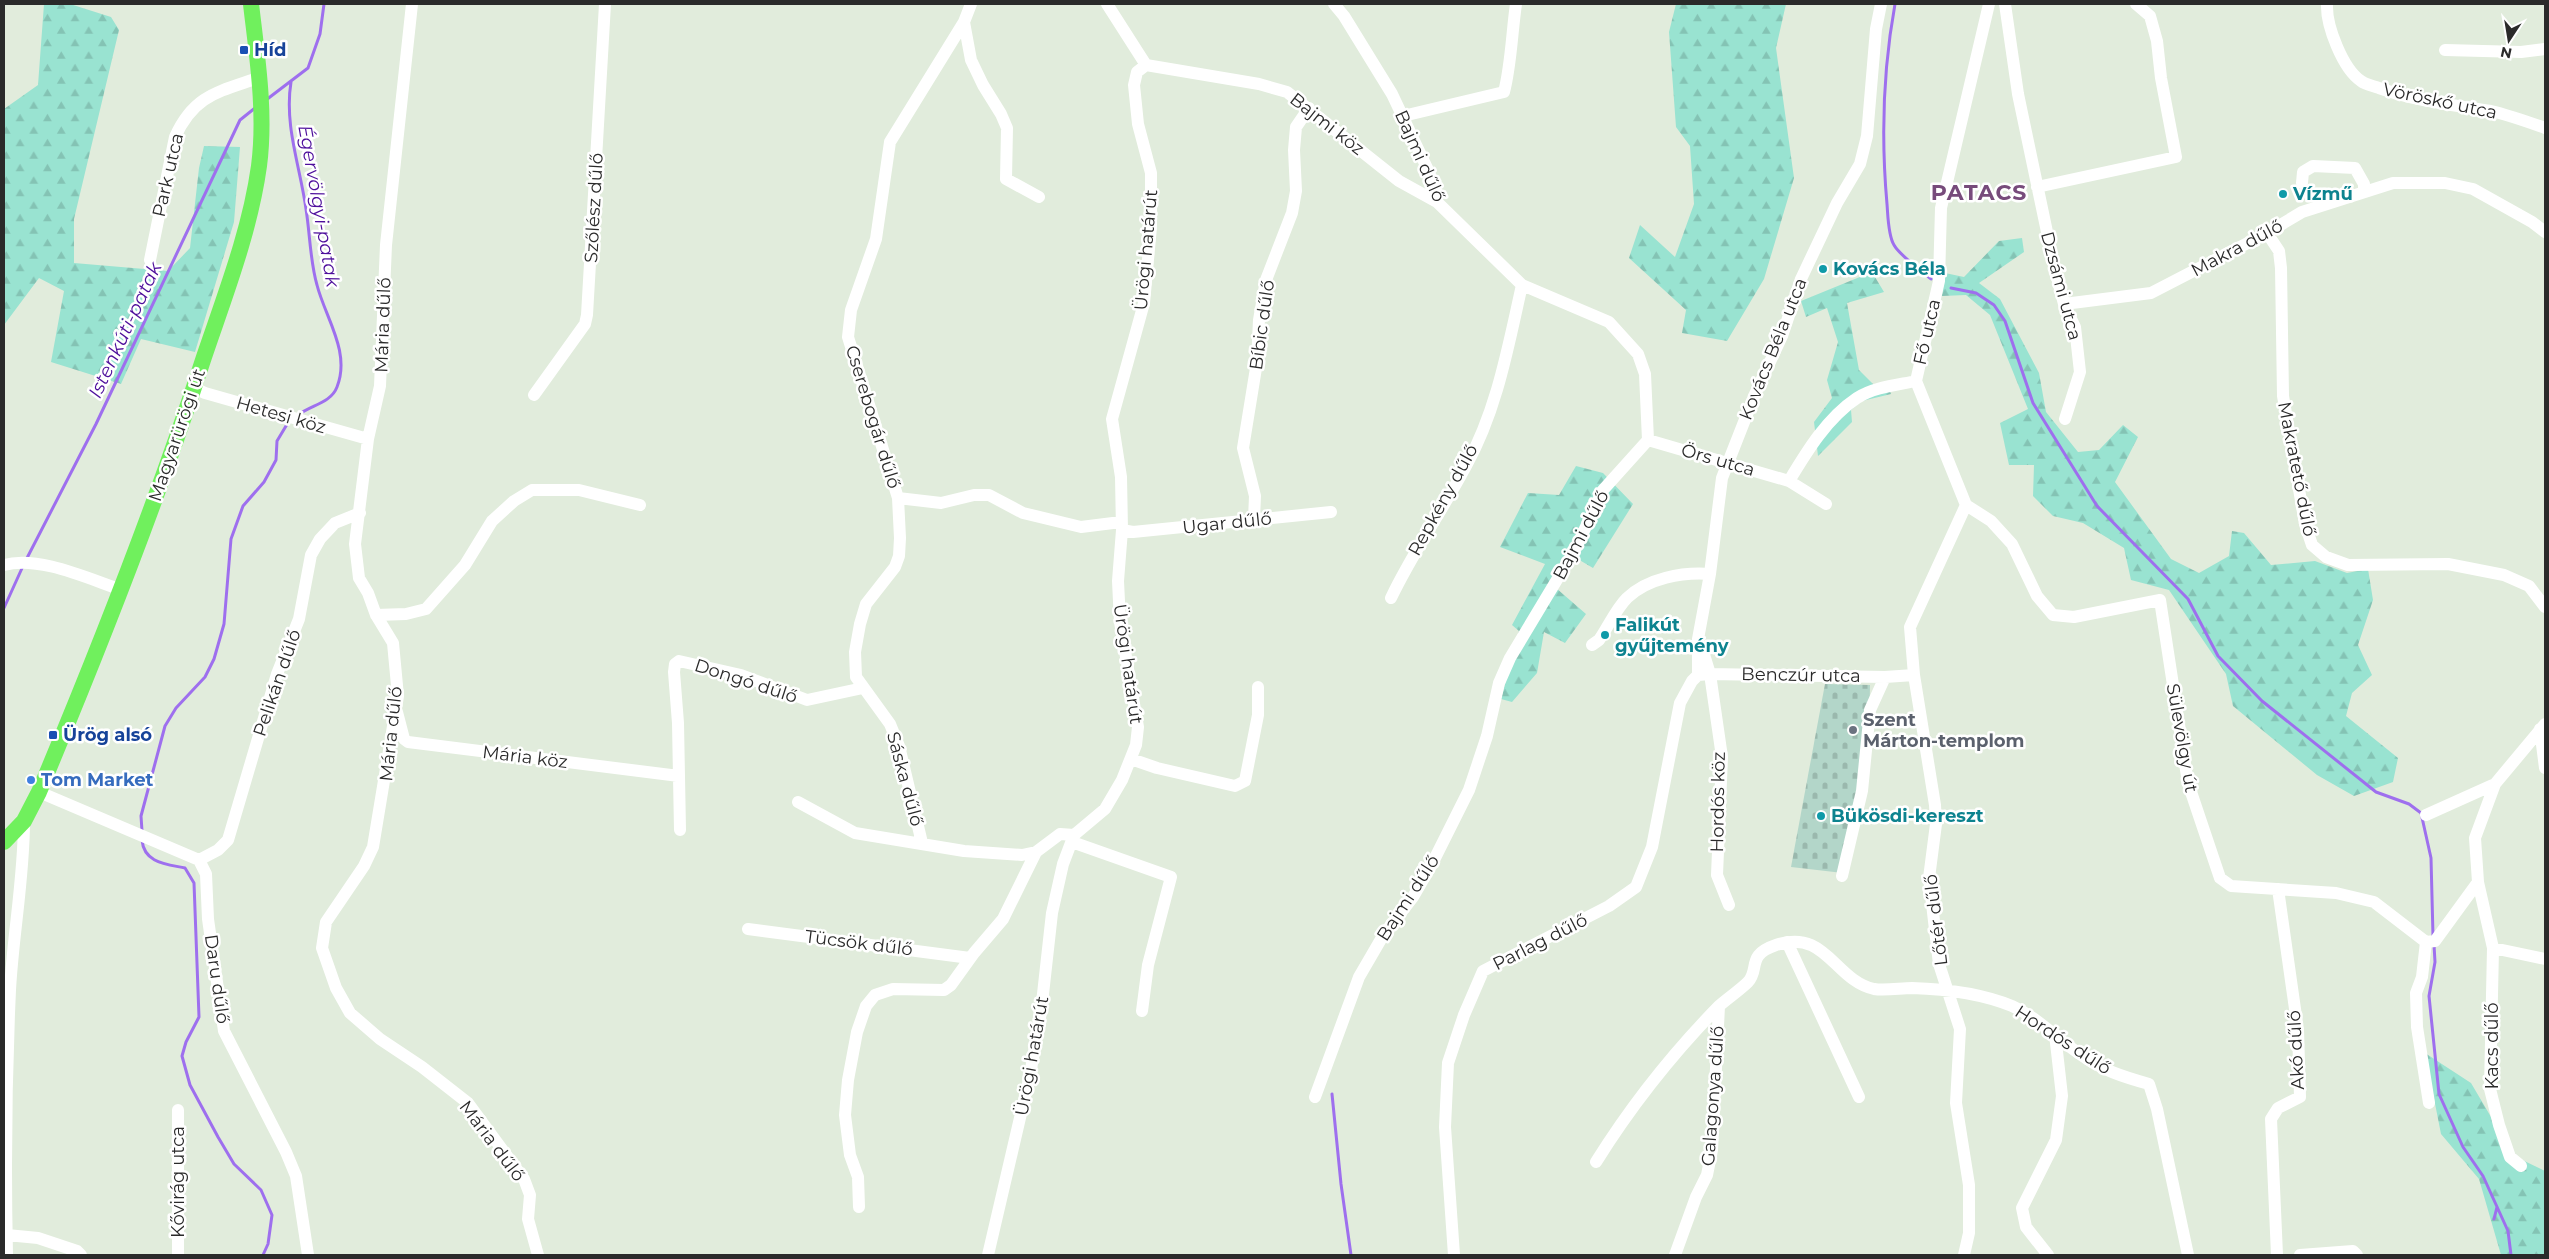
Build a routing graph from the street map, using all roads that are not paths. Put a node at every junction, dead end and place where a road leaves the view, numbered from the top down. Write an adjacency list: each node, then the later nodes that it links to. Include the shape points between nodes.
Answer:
1 (251, 4): 17 (main road, Magyarürögi út)
2 (412, 4): 35 (street, Mária dűlő, via 386,245 380,386)
3 (605, 4): 33 (street, Szőlész dűlő, via 587,315 585,324)
4 (971, 4): 13 (street, Cserebogár dűlő)
5 (1107, 4): 16 (street)
6 (1334, 4): 19 (street, Bajmi dűlő)
7 (1516, 4): 19 (street, via 1504,92)
8 (1881, 4): 37 (street, Kovács Béla utca, via 1867,136 1860,164 1837,203 1801,279 1782,336)
9 (1989, 4): 31 (street, Fő utca, via 1941,208 1938,281)
10 (2005, 4): 22 (street, Dzsámi utca, via 2018,94)
11 (2136, 4): 22 (street, via 2150,16 2157,41 2176,157)
12 (2327, 4): 20 (street, Vöröskő utca, via 2326,13 2337,46 2347,66 2362,82 2398,94 2461,108 2492,111)
13 (964, 22): 24 (street, via 971,60 1007,128 1006,179); 39 (street, Cserebogár dűlő, via 890,142 876,239 851,310 848,337)
14 (2545, 49): 15 (street, via 2521,52)
15 (2445, 50)
16 (1146, 65): 18 (street, Bajmi köz, via 1287,92); 46 (street, Ürögi határút, via 1138,72 1134,85 1138,124 1151,173 1151,227 1144,302 1112,419 1120,477)
17 (258, 78): 28 (street, Park utca, via 213,95 195,105 183,118 175,137); 32 (main road, Magyarürögi út, via 261,117 259,164 246,228)
18 (1309, 108): 25 (street, Bajmi köz, via 1399,181); 45 (street, Bíbic dűlő, via 1296,127 1296,191 1292,214 1266,280 1259,320 1257,362 1243,448 1255,496)
19 (1404, 116): 25 (street, Bajmi dűlő, via 1436,190)
20 (2545, 128)
21 (2302, 183): 23 (street, via 2303,172 2314,166 2355,168 2364,184)
22 (2037, 187): 30 (street, Dzsámi utca)
23 (2364, 192): 26 (street, Makra dűlő, via 2393,182 2445,183 2473,189); 27 (street, Makra dűlő, via 2302,212)
24 (1039, 197)
25 (1437, 202): 29 (street, Bajmi dűlő)
26 (2545, 232)
27 (2268, 233): 30 (street, Makra dűlő, via 2151,293); 51 (street, Makratető dűlő, via 2279,251 2281,268 2282,396 2304,524 2312,545 2326,558 2348,565 2448,564 2504,575 2529,586)
28 (150, 260)
29 (1522, 285): 36 (street, Bajmi dűlő, via 1609,322 1638,354 1645,374); 50 (street, Repkény dűlő, via 1499,386 1482,430 1467,465)
30 (2064, 304): 34 (street, Dzsámi utca, via 2075,327 2080,372)
31 (1916, 381): 38 (street, via 1879,389 1858,398 1833,418); 42 (street, Fő utca)
32 (194, 388): 35 (street, Hetesi köz); 49 (main road, Magyarürögi út)
33 (534, 395)
34 (2065, 419)
35 (368, 439): 44 (street, Mária dűlő)
36 (1648, 440): 37 (street, Örs utca); 91 (street, Bajmi dűlő, via 1603,490 1576,548 1510,658 1499,683 1487,736 1469,790 1413,897 1384,934 1359,977)
37 (1728, 462): 38 (street, Örs utca); 48 (street, Kovács Béla utca, via 1722,478)
38 (1789, 481): 40 (street, Örs utca)
39 (898, 498): 46 (street, Ugar dűlő, via 941,503 989,495 1023,513 1081,527); 59 (street, Sáska dűlő, via 899,556 895,567 866,604 855,652 856,677)
40 (1826, 504)
41 (640, 505): 52 (street, via 579,490 532,490 492,521 465,565 426,609 406,614)
42 (1966, 505): 55 (street, Lőtér dűlő, via 1910,627); 78 (street, Sülevölgy út, via 1991,521 2012,544 2037,596 2053,615 2074,617 2160,600 2188,783 2220,878 2231,886)
43 (1331, 512): 45 (street, Ugar dűlő)
44 (360, 513): 52 (street, Mária dűlő, via 355,544 359,578); 75 (street, Pelikán dűlő, via 334,523 311,554 299,619 277,674 228,840 218,850)
45 (1254, 519): 46 (street, Ugar dűlő, via 1142,532)
46 (1122, 526): 62 (street, Ürögi határút, via 1118,581 1120,622 1138,727)
47 (10, 563): 49 (street, via 33,563)
48 (1710, 574): 53 (street, Kovács Béla utca); 54 (street, via 1693,573 1665,578 1647,586 1627,599 1599,640)
49 (122, 590): 66 (main road, Magyarürögi út)
50 (1391, 598)
51 (2545, 607)
52 (376, 615): 60 (street, Mária dűlő, via 393,643 398,696)
53 (1698, 639): 56 (street, Hordós köz)
54 (1592, 645)
55 (1914, 675): 57 (street, Benczúr utca); 87 (street, Lőtér dűlő, via 1935,805 1936,824 1929,878 1939,964)
56 (1700, 676): 57 (street, Benczúr utca); 79 (street, Hordós köz, via 1722,757 1717,875); 106 (street, Parlag dűlő, via 1680,703 1652,847 1636,886 1609,906 1483,971 1464,1015 1448,1063 1445,1127)
57 (1885, 677): 76 (street, via 1870,710 1862,790)
58 (1258, 687): 62 (street, via 1258,715 1245,781 1235,786)
59 (863, 688): 64 (street, Dongó dűlő, via 807,700 741,676 679,661 674,672); 73 (street, Sáska dűlő, via 890,724 899,746)
60 (396, 708): 64 (street, Mária köz, via 404,739 408,742); 104 (street, Mária dűlő, via 373,848 326,922 322,948 336,988 350,1013 468,1103 524,1179 530,1195 528,1219)
61 (2543, 727): 63 (street); 65 (street)
62 (1131, 759): 71 (street, Ürögi határút, via 1105,809)
63 (2545, 768)
64 (679, 776): 70 (street, Dongó dűlő)
65 (2495, 784): 68 (street); 77 (street, Kacs dűlő, via 2475,838)
66 (39, 792): 69 (main road, Magyarürögi út); 75 (street)
67 (798, 802): 73 (street, via 855,833)
68 (2426, 815)
69 (24, 821): 72 (main road, Magyarürögi út); 95 (street, via 10,989)
70 (680, 830)
71 (1073, 838): 74 (street, via 1060,834); 89 (street, via 1171,877 1148,965); 105 (street, Ürögi határút, via 1063,864 1052,913 1030,1075)
72 (4, 842)
73 (922, 843): 74 (street, via 998,854)
74 (1036, 852): 85 (street, via 1003,919)
75 (199, 860): 103 (street, Daru dűlő, via 206,874 208,919 224,1031 296,1176)
76 (1842, 876)
77 (2478, 882): 82 (street); 83 (street, Kacs dűlő)
78 (2278, 890): 82 (street, Sülevölgy út, via 2336,892 2374,902); 111 (street, Akó dűlő, via 2298,1030 2300,1097 2278,1108 2270,1119)
79 (1729, 906)
80 (748, 929): 85 (street, Tücsök dűlő)
81 (1787, 942): 84 (street, Hordós dűlő); 87 (street, Hordós dűlő, via 1811,943 1852,978 1874,989); 92 (street)
82 (2430, 942): 93 (street, via 2416,993 2417,1027)
83 (2493, 948): 86 (street); 97 (street, Kacs dűlő, via 2490,1089 2510,1157)
84 (1765, 950): 88 (street, Galagonya dűlő, via 1755,959 1749,981)
85 (970, 958): 98 (street, via 944,990 893,989 875,995 866,1006 855,1041 845,1115 850,1155 858,1177)
86 (2545, 959)
87 (1947, 989): 90 (street, Hordós dűlő, via 2013,1006); 108 (street, Lőtér dűlő, via 1960,1029 1956,1103 1969,1185 1969,1233)
88 (1719, 1006): 96 (street, via 1684,1042); 107 (street, Galagonya dűlő, via 1712,1150 1707,1175)
89 (1142, 1011)
90 (2055, 1034): 109 (street, via 2062,1096 2056,1140 2022,1208 2026,1227); 110 (street, Hordós dűlő, via 2110,1073 2149,1084)
91 (1315, 1097)
92 (1859, 1097)
93 (2429, 1103)
94 (178, 1110): 102 (street, Kővirág utca)
95 (5, 1154): 99 (street)
96 (1596, 1162)
97 (2521, 1166)
98 (859, 1208)
99 (7, 1235): 100 (street); 101 (street, via 38,1238)
100 (7, 1255)
101 (81, 1255)
102 (178, 1255)
103 (308, 1255)
104 (538, 1255)
105 (988, 1255)
106 (1454, 1255)
107 (1675, 1255)
108 (1964, 1255)
109 (2048, 1255)
110 (2188, 1255)
111 (2277, 1255)
112 (2300, 1255): 113 (street, via 2354,1251)
113 (2357, 1255)

